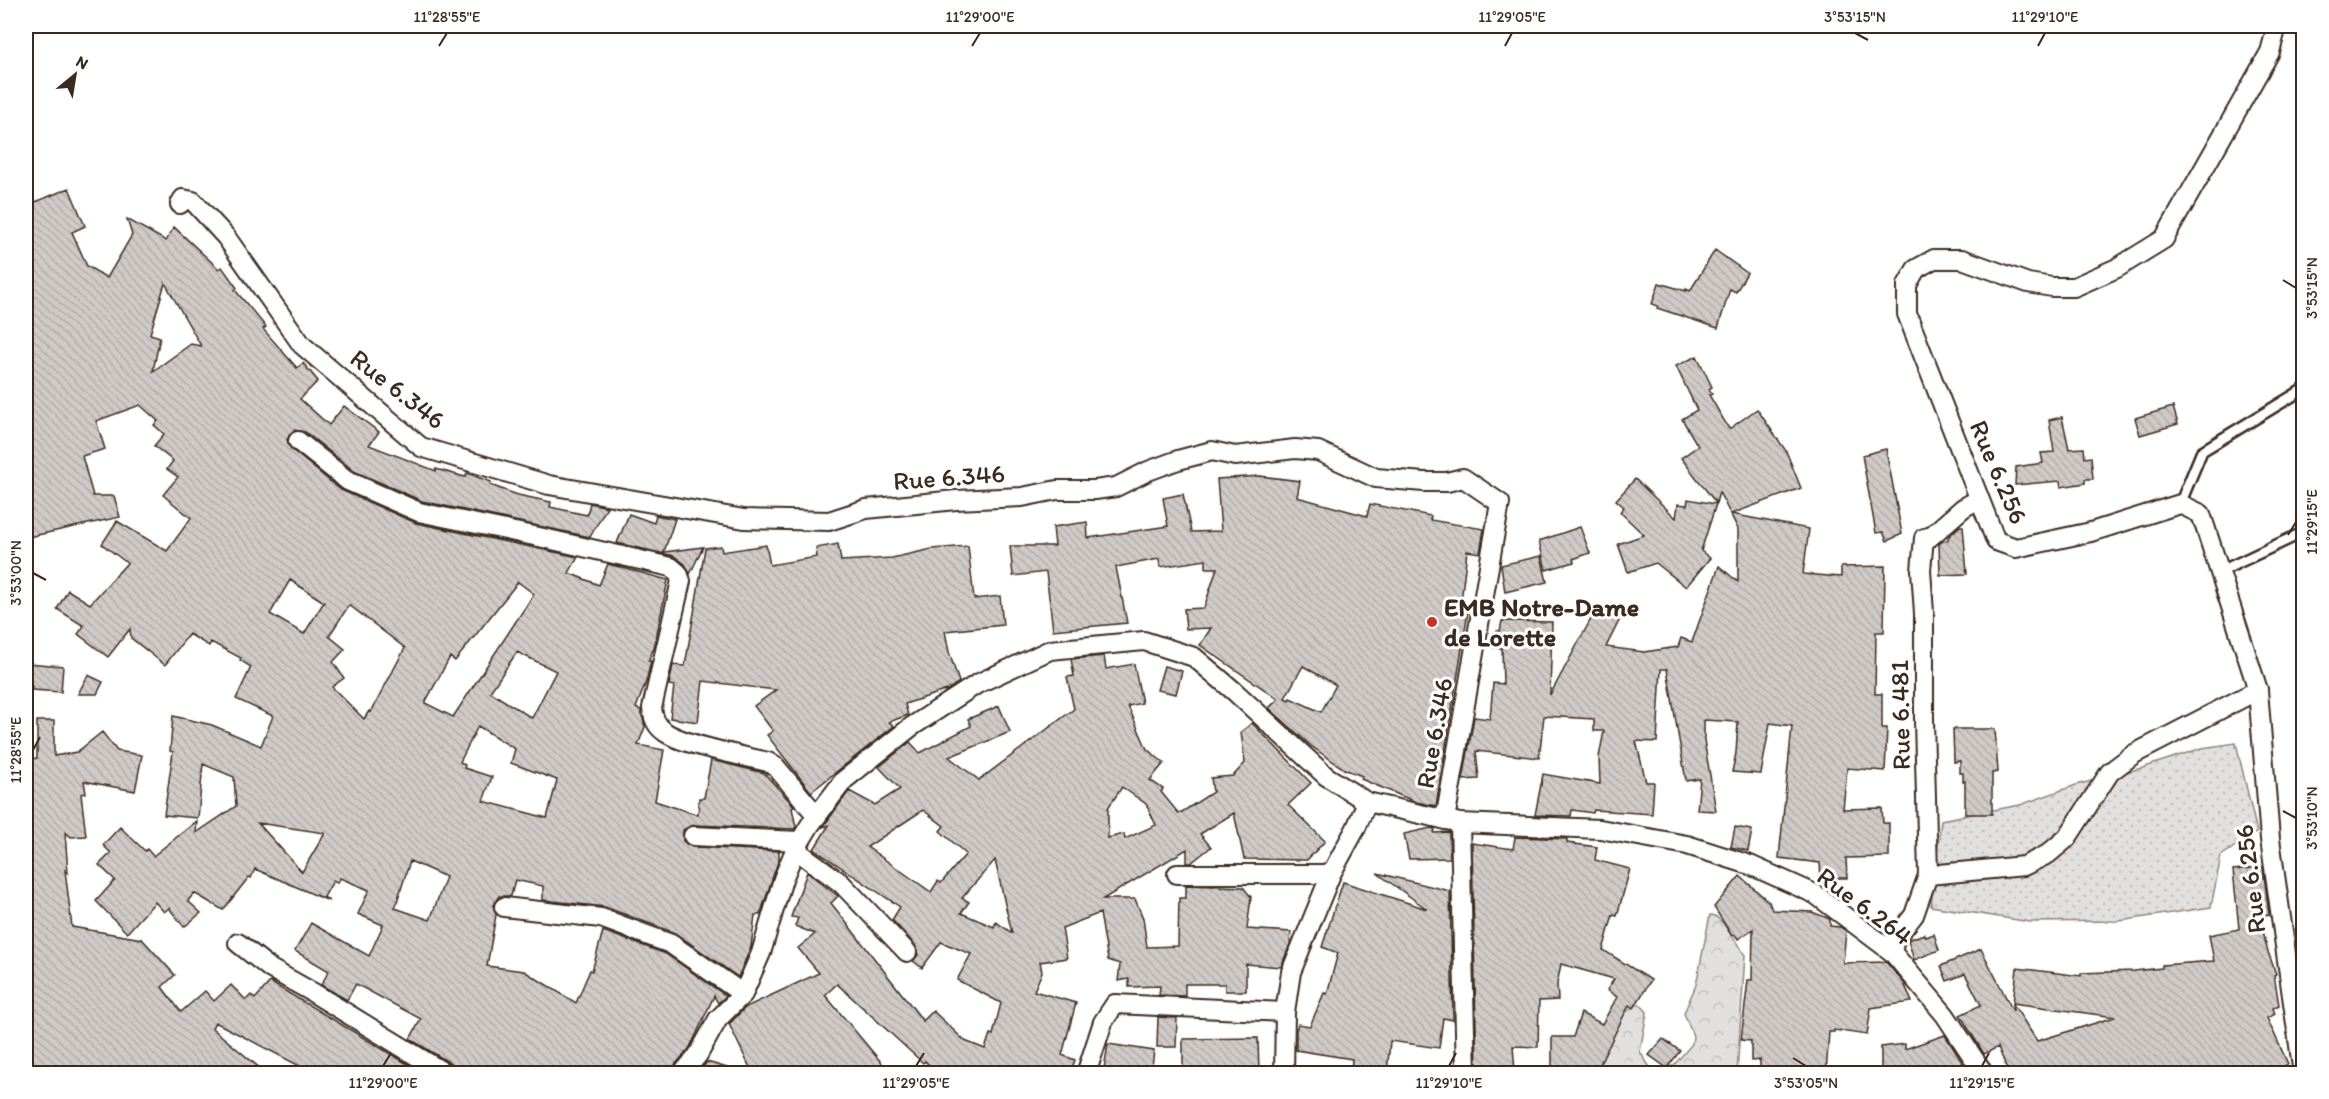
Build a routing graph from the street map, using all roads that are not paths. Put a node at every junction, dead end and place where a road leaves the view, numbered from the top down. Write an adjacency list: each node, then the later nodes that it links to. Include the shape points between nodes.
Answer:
1 (2277, 26): 5 (street, Rue 6.256, via 2270,52 2163,240 2117,268 2074,287 2028,283 1962,259 1934,259 1916,269 1907,285 1907,314)
2 (180, 204): 12 (street, Rue 6.346, via 183,199 193,201 208,216 302,345 421,447 549,485 744,519 829,521 866,509 1116,487 1178,460 1212,452 1235,456 1295,449 1318,451 1376,478 1447,482 1463,478 1500,503)
3 (2304, 389): 6 (lane, via 2202,451)
4 (298, 441): 11 (street, via 348,481 419,512 671,567 681,581 652,708 653,720 664,732 682,740 768,762)
5 (1979, 499): 6 (street, Rue 6.256, via 1996,541 2016,548 2091,532); 17 (street, Rue 6.481, via 1924,538 1921,570)
6 (2180, 504): 8 (street, Rue 6.256, via 2201,514)
7 (2304, 531): 8 (lane)
8 (2219, 572): 9 (street, Rue 6.256)
9 (2258, 690): 17 (street, via 2134,754 2110,772 2067,838 2048,854 2024,866); 30 (street, Rue 6.256, via 2270,838)
10 (1367, 802): 11 (street, Rue 6.264, via 1326,776 1194,657 1144,641 1050,650 977,684 911,727 844,780); 12 (street, Rue 6.264); 16 (street)
11 (817, 816): 14 (street, Rue 6.264)
12 (1452, 822): 21 (street, Rue 6.264, via 1600,829 1687,845 1750,865 1815,894); 28 (street, Rue 6.346)
13 (693, 836): 14 (street)
14 (798, 846): 20 (street, via 841,883); 22 (street, Rue 6.264)
15 (1177, 874): 16 (street)
16 (1331, 874): 23 (street, via 1292,972)
17 (1928, 875): 21 (street, Rue 6.481, via 1914,915 1895,939)
18 (504, 907): 22 (street, via 601,918 671,944)
19 (238, 943): 24 (street, via 271,969)
20 (908, 952)
21 (1892, 952): 29 (street, Rue 6.264, via 1945,1015)
22 (743, 994): 25 (street, via 718,1019)
23 (1285, 1012): 26 (street, via 1115,1004 1103,1022); 27 (street)
24 (446, 1074)
25 (682, 1074)
26 (1086, 1074)
27 (1284, 1074)
28 (1466, 1074)
29 (1984, 1074)
30 (2303, 1074)

